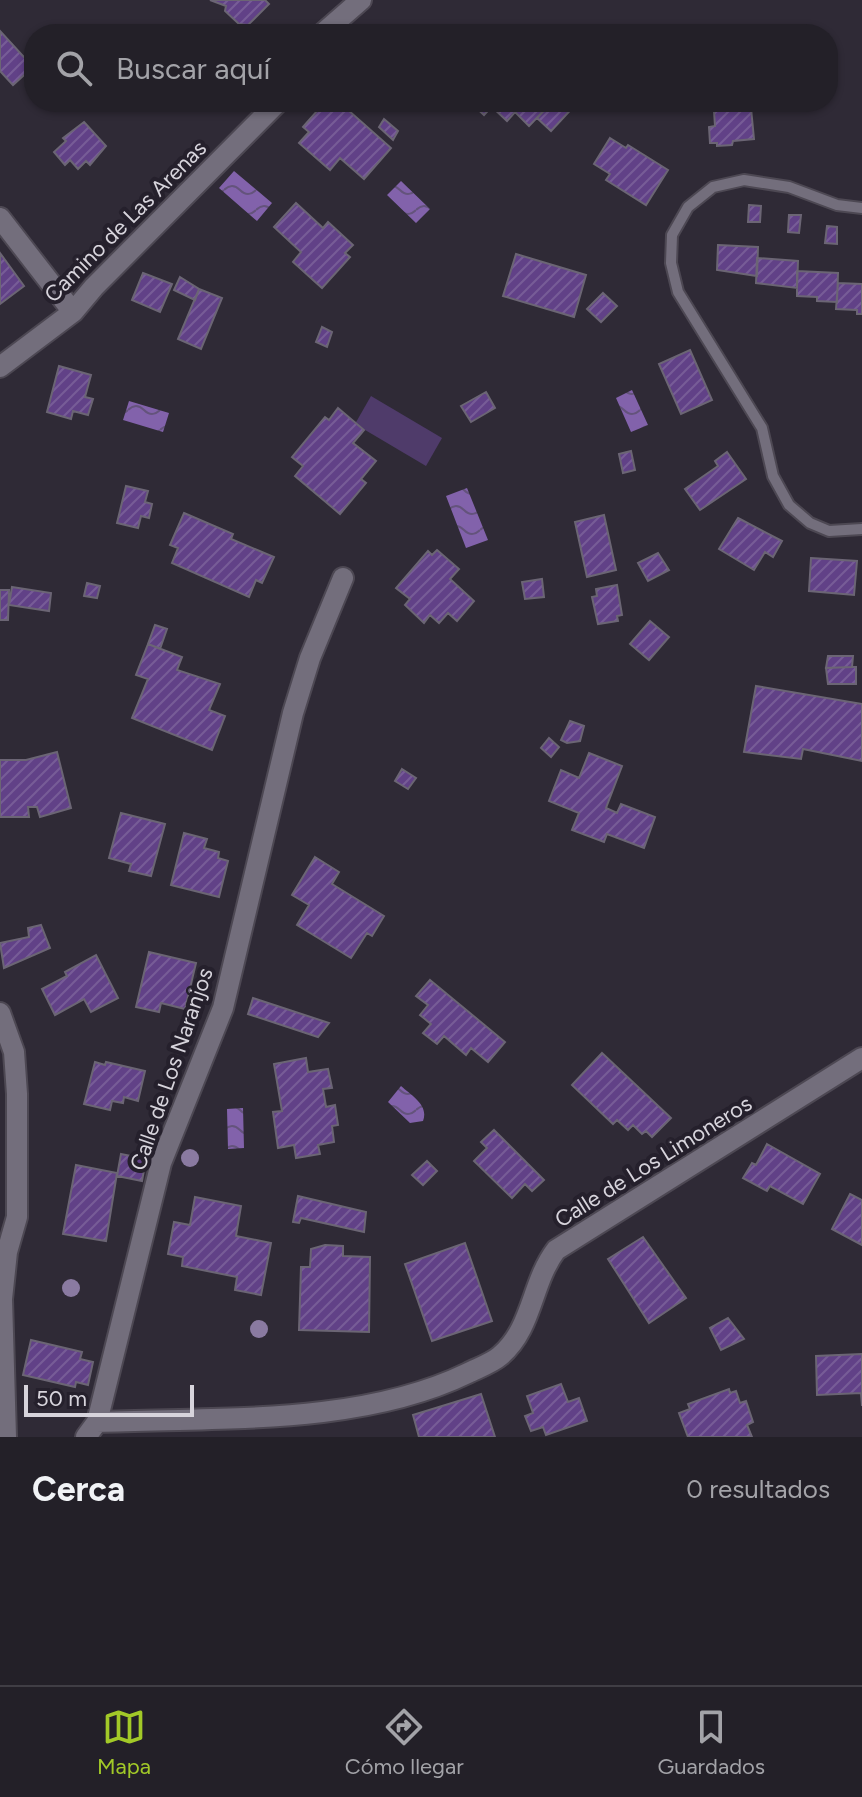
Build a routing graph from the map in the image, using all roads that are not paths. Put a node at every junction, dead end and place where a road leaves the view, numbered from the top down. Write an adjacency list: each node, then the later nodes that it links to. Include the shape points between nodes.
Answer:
1 (361, 0): 2 (street)
2 (333, 24)
3 (268, 112): 6 (street, Camino de Las Arenas)
4 (862, 208): 8 (lane, via 744,180 713,187 688,207 672,235 671,263 678,292 762,428 773,476 789,505 829,531)
5 (0, 218): 6 (street)
6 (73, 312): 7 (street, Camino de Las Arenas)
7 (0, 367)
8 (862, 529)
9 (343, 578): 13 (street, Calle de Los Naranjos, via 293,713 223,1008 161,1163)
10 (0, 1013): 12 (street, via 14,1052 17,1094 17,1217)
11 (862, 1058): 13 (street, Calle de Los Limoneros, via 556,1250 545,1265 522,1330 499,1357 441,1386 331,1410)
12 (4, 1250): 14 (street)
13 (92, 1429)
14 (6, 1437)

